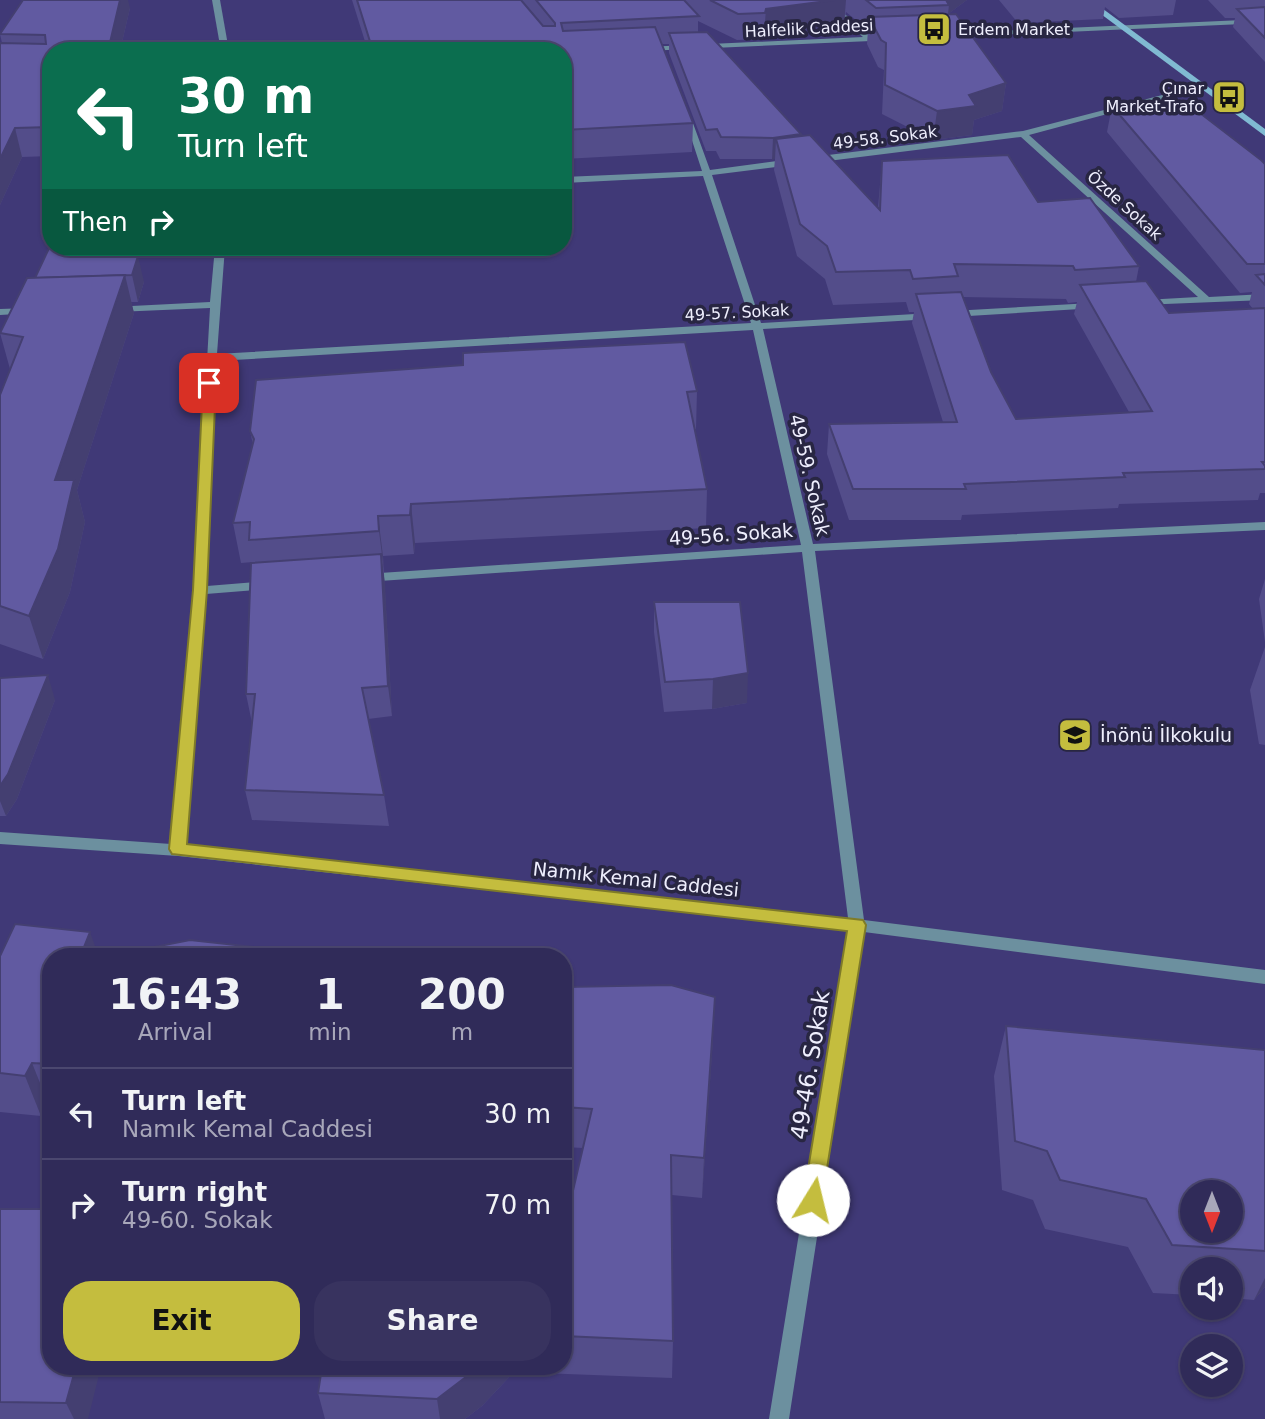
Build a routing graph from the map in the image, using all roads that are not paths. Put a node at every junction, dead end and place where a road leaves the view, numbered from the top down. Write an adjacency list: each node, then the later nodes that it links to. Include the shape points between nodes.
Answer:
1 (216, 0): 9 (street)
2 (822, 0): 8 (street)
3 (1086, 0): 5 (main road)
4 (1265, 21): 5 (street)
5 (1124, 26): 6 (street); 13 (main road)
6 (937, 36)
7 (897, 37): 8 (street, Halfelik Caddesi)
8 (871, 39): 10 (street, Halfelik Caddesi)
9 (223, 42)
10 (660, 48): 11 (street, Halfelik Caddesi); 12 (street)
11 (633, 50)
12 (665, 61)
13 (1204, 87): 15 (main road); 16 (street, 49-58. Sokak)
14 (684, 111): 17 (street, 49-59. Sokak)
15 (1265, 132)
16 (1023, 134): 17 (street, 49-58. Sokak); 21 (street, Özde Sokak)
17 (708, 173): 18 (street, 49-58. Sokak); 28 (street, 49-59. Sokak)
18 (572, 180)
19 (219, 256): 23 (street)
20 (1265, 297): 21 (street)
21 (1206, 299): 22 (street)
22 (1138, 303)
23 (216, 305): 25 (street); 29 (street)
24 (1111, 305): 28 (street, 49-57. Sokak)
25 (108, 309)
26 (41, 311): 27 (street)
27 (0, 312)
28 (757, 326): 29 (street, 49-57. Sokak); 31 (street, 49-59. Sokak)
29 (211, 358): 34 (street)
30 (1265, 526): 31 (street, 49-56. Sokak)
31 (807, 548): 32 (street, 49-56. Sokak); 37 (street, 49-59. Sokak)
32 (352, 579)
33 (283, 584): 34 (street)
34 (200, 590): 36 (street)
35 (0, 838): 36 (street, Namık Kemal Caddesi)
36 (178, 849): 37 (street, Namık Kemal Caddesi)
37 (857, 925): 38 (street, Namık Kemal Caddesi); 39 (street, 49-46. Sokak)
38 (1265, 977)
39 (779, 1419)

